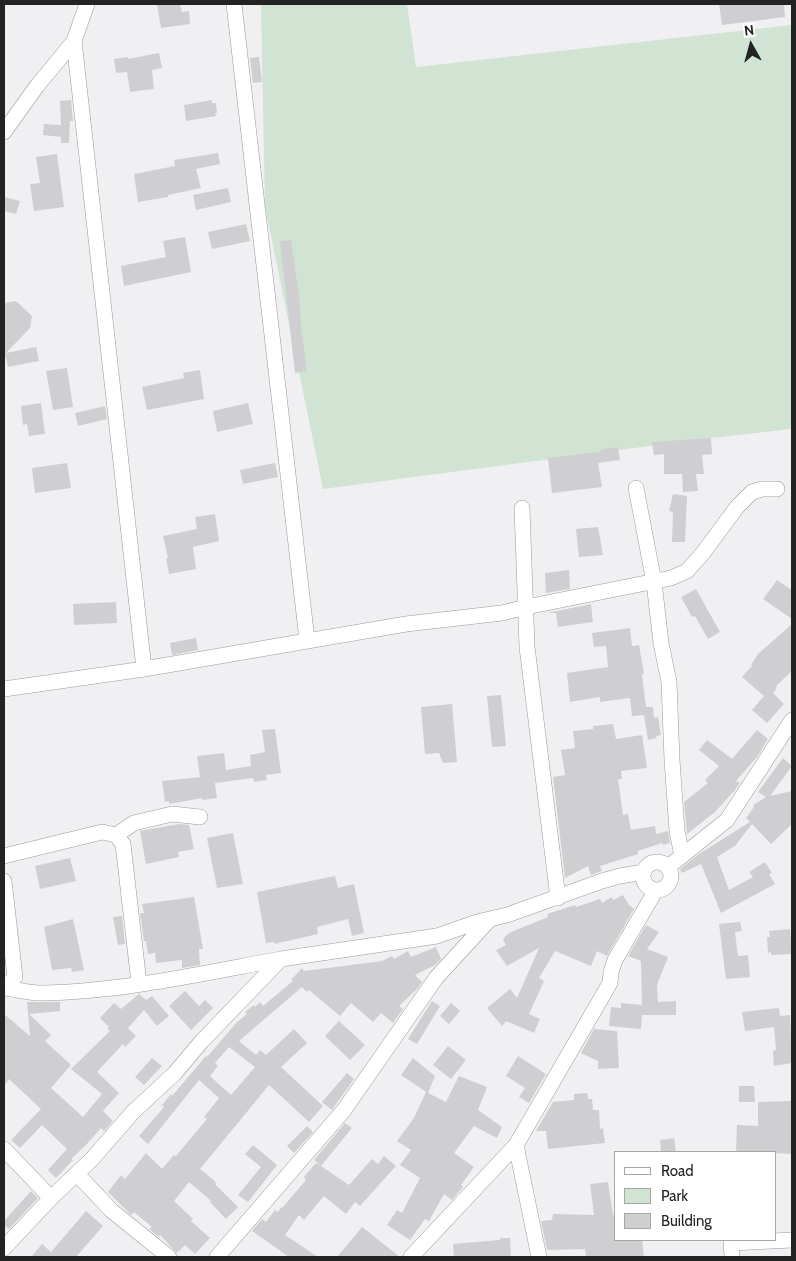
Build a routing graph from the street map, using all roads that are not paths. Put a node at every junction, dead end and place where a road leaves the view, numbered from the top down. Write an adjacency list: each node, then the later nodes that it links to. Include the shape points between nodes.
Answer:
1 (87, 4): 3 (street)
2 (234, 4): 10 (street)
3 (74, 41): 4 (street); 11 (street)
4 (4, 132)
5 (636, 488): 8 (street)
6 (777, 489): 8 (street, via 752,492 687,571)
7 (522, 508): 9 (street)
8 (654, 582): 9 (street); 17 (street, via 669,682 677,831)
9 (526, 607): 10 (street); 22 (street, via 527,647)
10 (308, 640): 11 (street)
11 (144, 669): 12 (street)
12 (4, 689)
13 (792, 720): 17 (street, via 727,820)
14 (200, 817): 15 (street, via 172,814 134,823)
15 (116, 835): 16 (street, via 102,832); 25 (street, via 123,844)
16 (4, 856)
17 (682, 856): 18 (street)
18 (668, 867): 19 (street, via 654,862); 21 (street, via 671,875 668,884)
19 (644, 872): 21 (street, via 644,881); 22 (street, via 620,876)
20 (4, 881): 26 (street, via 15,977)
21 (656, 890): 27 (street, via 616,960 610,983)
22 (558, 898): 23 (street)
23 (490, 920): 24 (street, via 437,936); 35 (street, via 436,978 344,1110)
24 (281, 959): 25 (street); 29 (street)
25 (139, 983): 26 (street, via 40,993)
26 (4, 988)
27 (516, 1145): 36 (street); 37 (street)
28 (4, 1149): 30 (street)
29 (77, 1174): 30 (street); 34 (street, via 112,1211)
30 (52, 1198): 33 (street)
31 (792, 1240): 32 (street)
32 (731, 1247)
33 (4, 1248)
34 (169, 1257)
35 (217, 1257)
36 (411, 1257)
37 (539, 1257)

